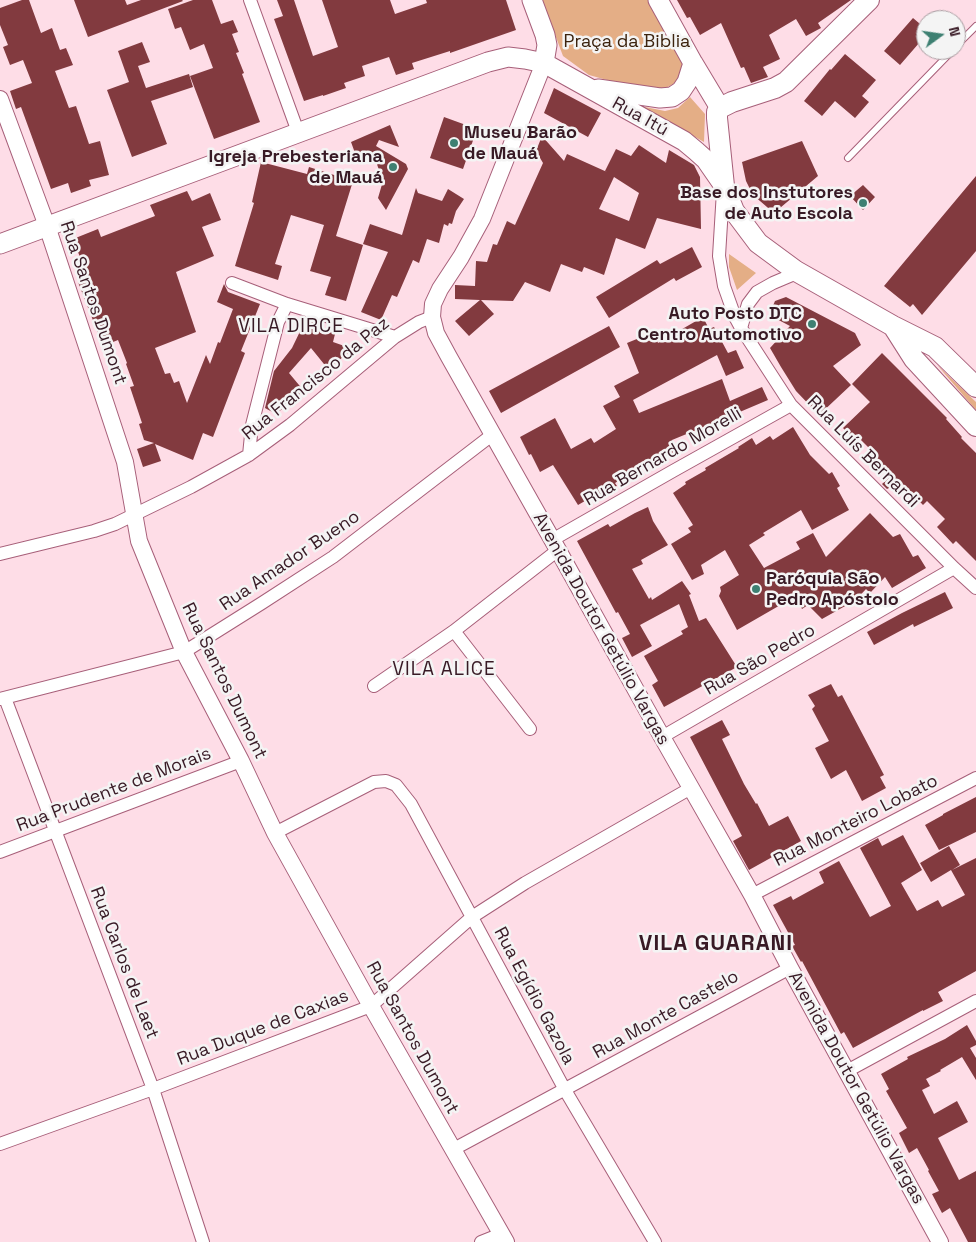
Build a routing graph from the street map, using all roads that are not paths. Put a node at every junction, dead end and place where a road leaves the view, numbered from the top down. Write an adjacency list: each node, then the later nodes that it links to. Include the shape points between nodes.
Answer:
1 (250, 0): 13 (street)
2 (532, 0): 8 (main road, via 547,45)
3 (658, 0): 9 (main road)
4 (869, 0): 12 (main road, via 786,82)
5 (976, 26): 6 (lane)
6 (966, 36)
7 (943, 60): 14 (lane)
8 (544, 63): 10 (main road, Rua Itú); 13 (main road, Rua Itú, via 508,57 488,62); 21 (street, via 482,219 440,289 433,304)
9 (693, 63): 10 (main road, via 687,82 672,97); 12 (main road)
10 (588, 87): 15 (main road, Rua Itú, via 684,141 706,160)
11 (0, 99): 16 (street, Rua Santos Dumont)
12 (720, 108): 15 (main road, via 717,118)
13 (298, 132): 16 (main road, Rua Itú)
14 (848, 158)
15 (724, 186): 18 (main road, via 734,211 758,243); 23 (street, Rua Luís Bernardi, via 719,256 724,286)
16 (47, 226): 17 (main road, Rua Itú); 30 (street, Rua Santos Dumont, via 125,462)
17 (0, 244)
18 (800, 272): 22 (main road); 23 (street, via 757,292 748,304)
19 (232, 283): 20 (street)
20 (287, 304): 24 (street); 29 (street, via 278,322 252,425)
21 (432, 317): 24 (street, Rua Francisco da Paz); 28 (street, Avenida Doutor Getúlio Vargas, via 436,333)
22 (893, 326): 25 (main road, via 935,347); 27 (main road, via 914,359)
23 (741, 328): 26 (street, Rua Luís Bernardi)
24 (394, 337): 29 (street, Rua Francisco da Paz, via 290,425)
25 (976, 387)
26 (791, 405): 31 (street, Rua Bernardo Morelli, via 673,471); 33 (street, Rua Luís Bernardi)
27 (976, 426)
28 (492, 435): 31 (street, Avenida Doutor Getúlio Vargas); 36 (street, Rua Amador Bueno, via 333,557)
29 (249, 455): 30 (street, Rua Francisco da Paz)
30 (135, 515): 32 (street, Rua Francisco da Paz, via 94,531); 36 (street, Rua Santos Dumont, via 139,541)
31 (555, 546): 35 (street, Rua Bernardo Morelli); 40 (street, Avenida Doutor Getúlio Vargas)
32 (0, 554)
33 (954, 568): 34 (street, Rua Luís Bernardi); 40 (street, Rua São Pedro)
34 (976, 588)
35 (454, 631): 37 (street, Rua Bernardo Morelli); 39 (street)
36 (184, 652): 38 (street, Rua Amador Bueno); 41 (street, Rua Santos Dumont)
37 (374, 686)
38 (2, 699): 44 (street, Rua Carlos de Laet)
39 (530, 729)
40 (662, 738): 43 (street, Avenida Doutor Getúlio Vargas)
41 (241, 762): 44 (street, Rua Prudente de Morais); 45 (street, Rua Santos Dumont)
42 (976, 778): 47 (street, Rua Monteiro Lobato)
43 (691, 788): 47 (street, Avenida Doutor Getúlio Vargas); 48 (street, Rua Duque de Caxias)
44 (55, 831): 46 (street, Rua Prudente de Morais); 53 (street, Rua Carlos de Laet)
45 (275, 833): 48 (street, Rua Egídio Gazola, via 374,782 386,781 396,785 411,804); 51 (street, Rua Santos Dumont)
46 (0, 852)
47 (752, 895): 49 (street, Avenida Doutor Getúlio Vargas)
48 (472, 917): 51 (street, Rua Duque de Caxias); 54 (street, Rua Egídio Gazola)
49 (790, 968): 52 (street, Avenida Doutor Getúlio Vargas); 54 (street, Rua Monte Castelo)
50 (976, 1001): 52 (street)
51 (370, 1006): 53 (street, Rua Duque de Caxias); 56 (street, Rua Santos Dumont)
52 (847, 1071): 61 (street, Avenida Doutor Getúlio Vargas)
53 (153, 1089): 55 (street, Rua Duque de Caxias); 58 (street, Rua Carlos de Laet)
54 (564, 1090): 56 (street, Rua Monte Castelo); 60 (street, Rua Egídio Gazola)
55 (0, 1144)
56 (452, 1150): 57 (street, Rua Santos Dumont)
57 (504, 1238): 59 (street)
58 (203, 1242)
59 (481, 1242)
60 (655, 1242)
61 (940, 1242)

